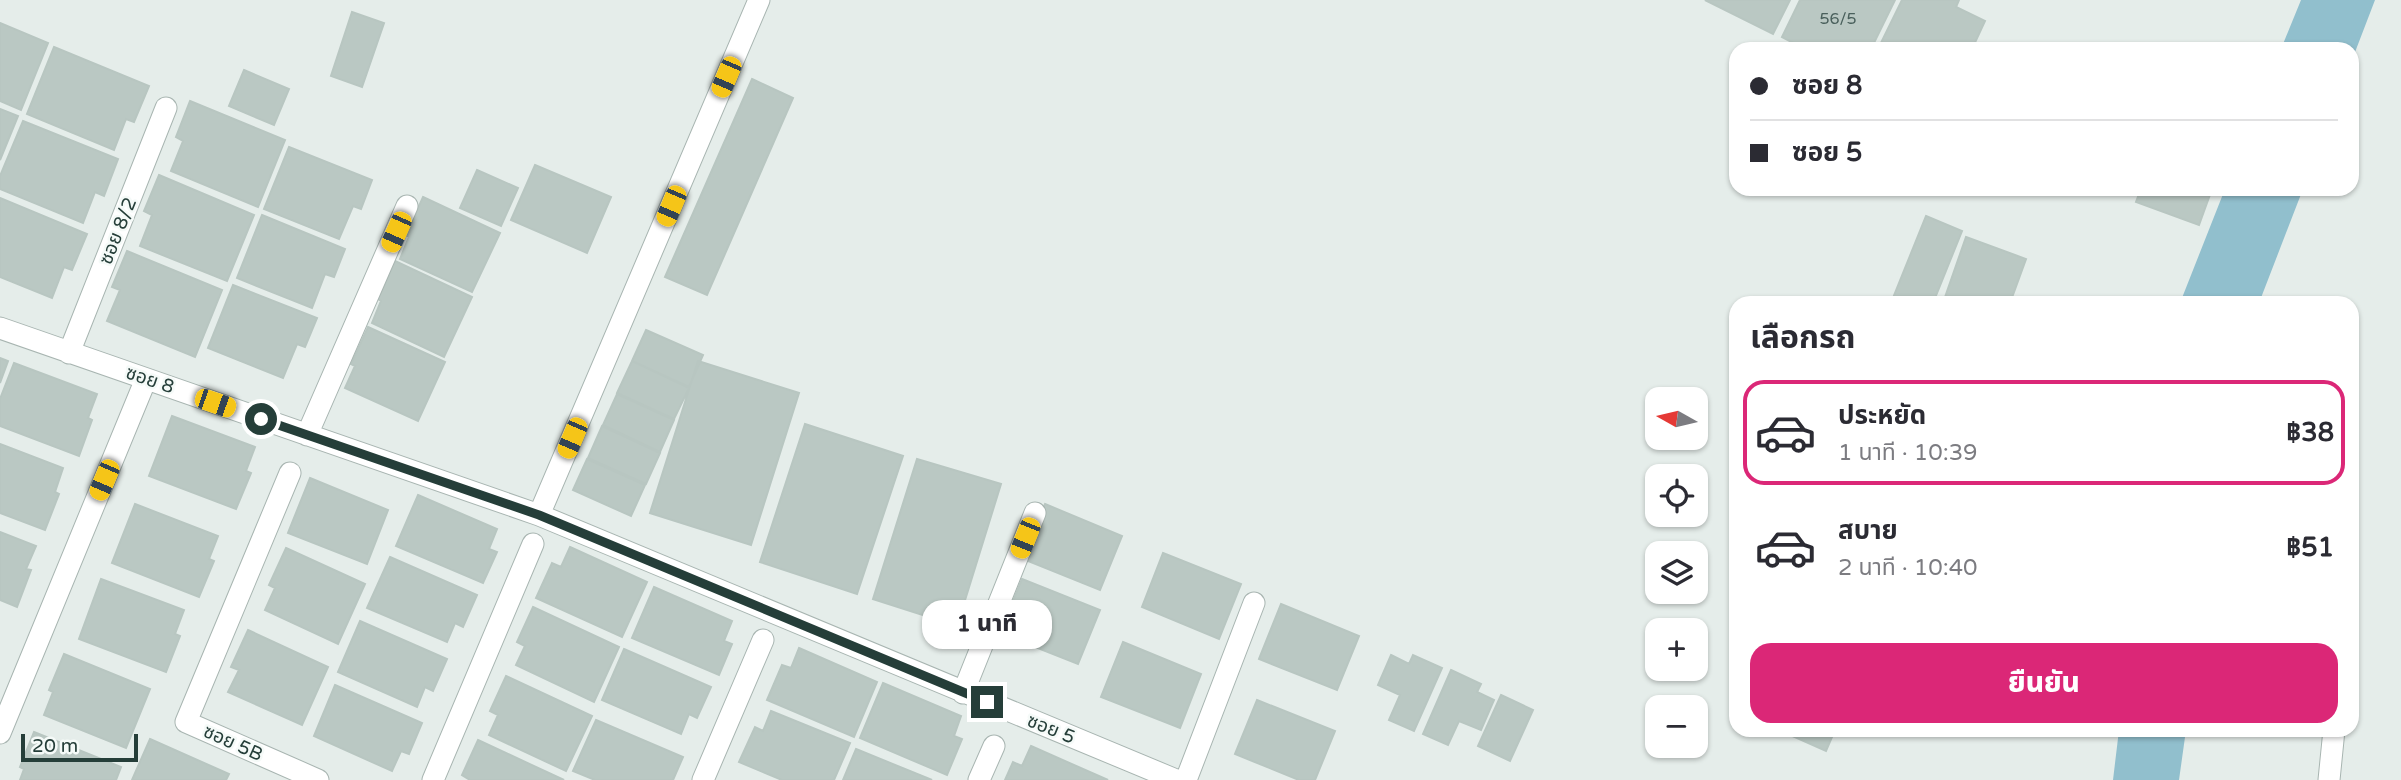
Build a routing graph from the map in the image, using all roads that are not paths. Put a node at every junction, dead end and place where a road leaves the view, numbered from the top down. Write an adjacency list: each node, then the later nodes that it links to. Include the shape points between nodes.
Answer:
1 (759, 0): 10 (street)
2 (166, 108): 5 (street, ซอย 8/2)
3 (407, 206): 7 (street)
4 (0, 328): 5 (street, ซอย 8)
5 (69, 353): 6 (street, ซอย 8)
6 (146, 379): 7 (street, ซอย 8); 15 (street)
7 (307, 435): 10 (street, ซอย 8)
8 (290, 473): 18 (street, ซอย 5B, via 186,722)
9 (1035, 513): 14 (street)
10 (539, 515): 14 (street, ซอย 5)
11 (533, 544): 20 (street)
12 (1254, 603): 24 (street)
13 (763, 640): 21 (street)
14 (963, 693): 23 (street, ซอย 5)
15 (0, 733)
16 (2333, 737): 25 (street)
17 (994, 746): 22 (street)
18 (280, 772): 19 (street, ซอย 5B)
19 (318, 780)
20 (433, 780)
21 (703, 780)
22 (979, 780)
23 (1176, 780)
24 (1186, 780)
25 (2329, 780)

